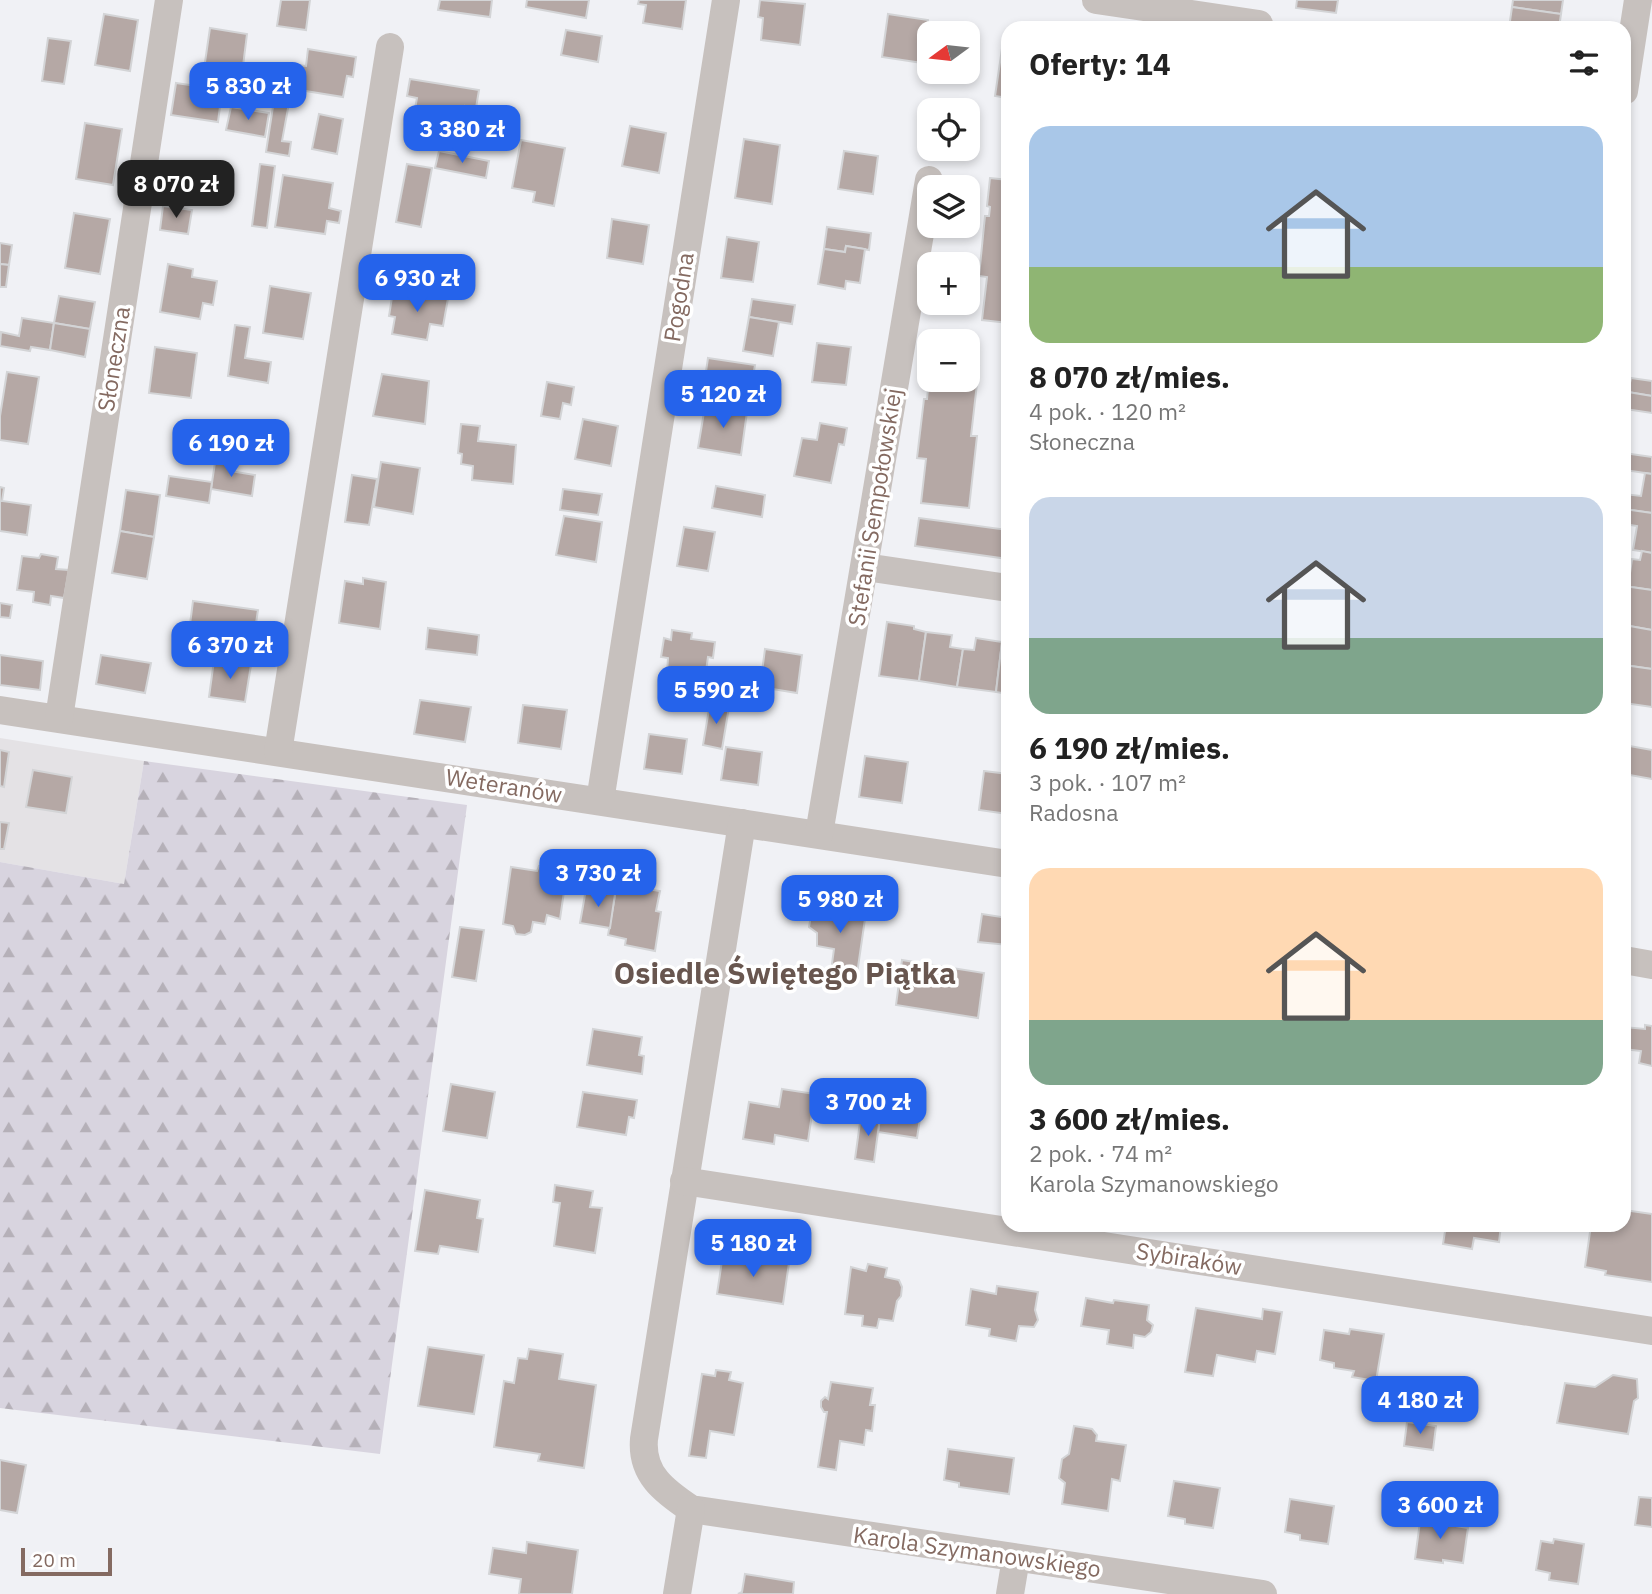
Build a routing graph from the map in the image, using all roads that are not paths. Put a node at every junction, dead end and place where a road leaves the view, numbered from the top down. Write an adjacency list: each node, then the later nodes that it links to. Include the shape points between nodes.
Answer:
1 (169, 0): 12 (street, Słoneczna)
2 (726, 0): 14 (street, Pogodna)
3 (1096, 0): 5 (street)
4 (1638, 0): 6 (street)
5 (1260, 17)
6 (1631, 46)
7 (390, 47): 13 (street)
8 (919, 238): 9 (street, Stefanii Sempołowskiej)
9 (865, 567): 10 (street); 16 (street, Stefanii Sempołowskiej)
10 (1001, 587)
11 (0, 710): 12 (street, Weteranów)
12 (59, 718): 13 (street, Weteranów)
13 (278, 752): 14 (street, Weteranów)
14 (600, 801): 15 (street, Weteranów)
15 (742, 823): 16 (street, Weteranów); 20 (street)
16 (820, 834): 17 (street, Weteranów)
17 (1001, 863)
18 (1631, 961): 19 (street)
19 (1652, 965)
20 (684, 1181): 21 (street, Sybiraków); 24 (street, via 643,1449 657,1483)
21 (1001, 1230)
22 (1013, 1232): 23 (street, Sybiraków)
23 (1652, 1331)
24 (691, 1509): 25 (street, Karola Szymanowskiego); 26 (street)
25 (1016, 1558): 27 (street); 28 (street, Karola Szymanowskiego)
26 (677, 1594)
27 (1010, 1594)
28 (1264, 1594)

